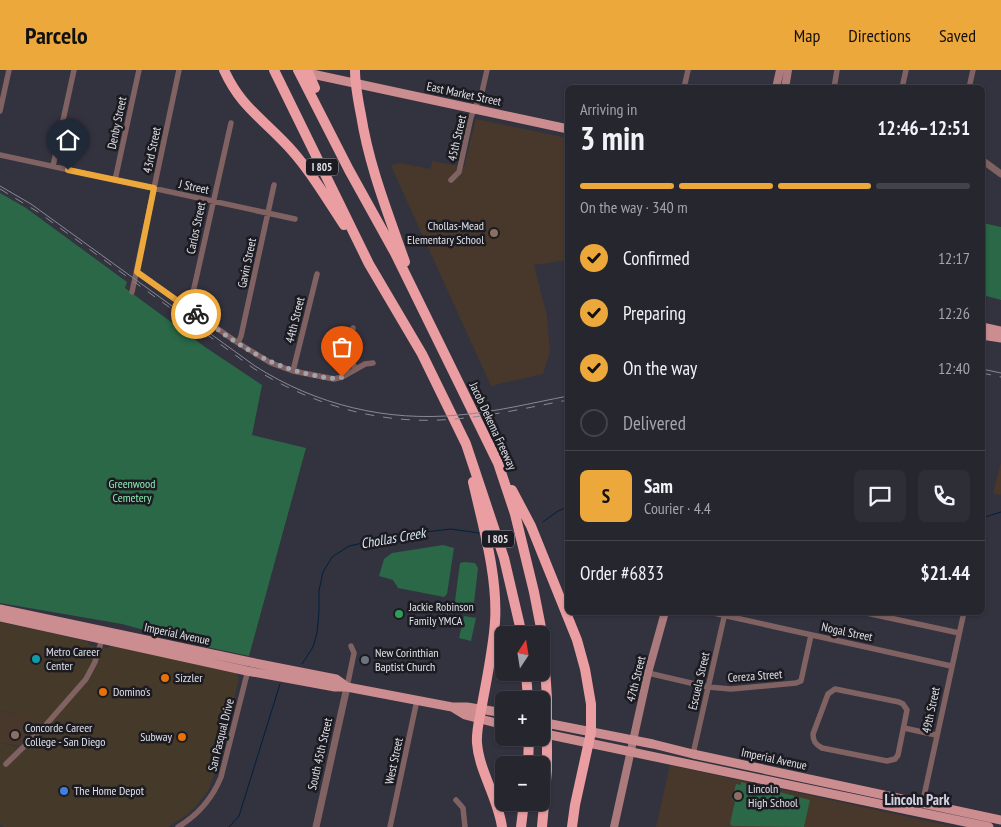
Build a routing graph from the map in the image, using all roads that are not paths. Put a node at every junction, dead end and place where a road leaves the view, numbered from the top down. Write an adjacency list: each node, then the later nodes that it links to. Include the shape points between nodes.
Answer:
1 (9, 70): 25 (street)
2 (74, 70): 30 (street)
3 (139, 70): 33 (street, Denby Street)
4 (179, 70): 36 (street, 43rd Street)
5 (224, 70): 40 (highway, via 247,107 307,169)
6 (274, 70): 40 (highway, I 805)
7 (297, 70): 17 (main road, East Market Street); 31 (highway, Jacob Dekema Freeway / I 805)
8 (307, 70): 31 (highway)
9 (355, 70): 17 (highway)
10 (487, 70): 24 (street, 45th Street)
11 (688, 70): 18 (street)
12 (780, 70): 19 (main road)
13 (788, 70): 20 (main road)
14 (837, 70): 21 (street)
15 (906, 70): 22 (street)
16 (973, 70): 23 (street)
17 (355, 83): 24 (main road, East Market Street); 45 (highway, via 365,143)
18 (685, 85)
19 (777, 85)
20 (786, 85)
21 (834, 85)
22 (903, 85)
23 (970, 85)
24 (475, 109): 27 (main road, East Market Street); 34 (street, 45th Street, via 459,172)
25 (0, 111)
26 (231, 123): 37 (street, Carlos Street)
27 (565, 128)
28 (0, 155): 30 (street, J Street)
29 (985, 162): 32 (street)
30 (53, 166): 33 (street, J Street)
31 (349, 170): 45 (highway, Jacob Dekema Freeway / I 805)
32 (1001, 174)
33 (115, 180): 36 (street, J Street)
34 (451, 180)
35 (274, 186): 38 (street, Gavin Street)
36 (154, 188): 37 (street, J Street); 41 (street, 43rd Street)
37 (212, 201): 38 (street, J Street); 44 (street, Carlos Street, via 192,297)
38 (268, 213): 39 (street, J Street); 51 (street, Gavin Street)
39 (295, 219)
40 (369, 264): 55 (highway, I 805, via 422,354)
41 (137, 272): 43 (street, 43rd Street); 44 (street)
42 (317, 274): 54 (street, 44th Street)
43 (132, 292)
44 (184, 306): 51 (street)
45 (423, 312): 56 (highway, Jacob Dekema Freeway / I 805)
46 (353, 328): 53 (street, via 349,350)
47 (985, 328): 48 (main road)
48 (1001, 332)
49 (985, 335): 50 (main road)
50 (1001, 338)
51 (238, 343): 54 (street, via 271,363)
52 (373, 363): 53 (street)
53 (355, 369): 54 (street, via 334,379)
54 (293, 371)
55 (466, 444): 66 (highway, I 805, via 504,558); 78 (highway, via 492,571 495,620)
56 (498, 463): 58 (highway, via 531,526); 100 (highway, Jacob Dekema Freeway / I 805, via 515,514 543,638 547,770)
57 (0, 609): 71 (main road, Imperial Avenue)
58 (565, 610)
59 (567, 615): 82 (highway, via 585,669 591,704)
60 (664, 615): 73 (main road, 47th Street)
61 (725, 615): 75 (street, Escuela Street)
62 (729, 615): 68 (street, Nogal Street)
63 (876, 615): 67 (street)
64 (963, 615): 67 (street, 49th Street)
65 (0, 616): 69 (main road, Imperial Avenue)
66 (520, 626)
67 (959, 633): 72 (street, 49th Street)
68 (811, 635): 72 (street, Nogal Street); 75 (street, Cereza Street, via 801,677 796,684 731,689)
69 (102, 639): 71 (main road, Imperial Avenue); 89 (street, via 86,679)
70 (351, 646): 74 (street, via 354,653)
71 (249, 666): 74 (main road, Imperial Avenue, via 335,687); 94 (street, San Pasqual Drive, via 218,784 203,808)
72 (951, 666): 84 (street, 49th Street)
73 (648, 673): 75 (street, Cereza Street); 85 (main road, 47th Street)
74 (347, 687): 76 (main road, Imperial Avenue); 95 (street, South 45th Street)
75 (708, 687): 88 (street, Escuela Street)
76 (417, 700): 78 (main road, Imperial Avenue, via 467,707); 96 (street, West Street)
77 (495, 713): 78 (main road, Imperial Avenue)
78 (480, 714): 79 (main road, Imperial Avenue); 98 (highway, via 477,742)
79 (495, 721)
80 (550, 724): 82 (main road, Imperial Avenue)
81 (904, 728): 81 (street, via 898,754 895,759 887,761 822,748 813,741 832,690 840,689 903,704 907,710); 84 (street)
82 (591, 732): 85 (main road, Imperial Avenue); 86 (highway)
83 (550, 735): 86 (main road, Imperial Avenue)
84 (936, 736): 91 (street, 49th Street)
85 (634, 740): 87 (main road, 47th Street); 88 (main road, Imperial Avenue)
86 (588, 743): 87 (main road, Imperial Avenue); 101 (highway)
87 (631, 750): 91 (main road, Imperial Avenue); 102 (main road, 47th Street)
88 (693, 754): 91 (main road, Imperial Avenue)
89 (6, 764)
90 (456, 800): 97 (street, via 463,808)
91 (921, 808): 93 (main road, Imperial Avenue); 103 (main road, Imperial Avenue)
92 (523, 811): 99 (highway)
93 (1000, 821)
94 (178, 827)
95 (316, 827)
96 (390, 827)
97 (465, 827)
98 (502, 827)
99 (521, 827)
100 (542, 827)
101 (572, 827)
102 (614, 827)
103 (989, 827)

